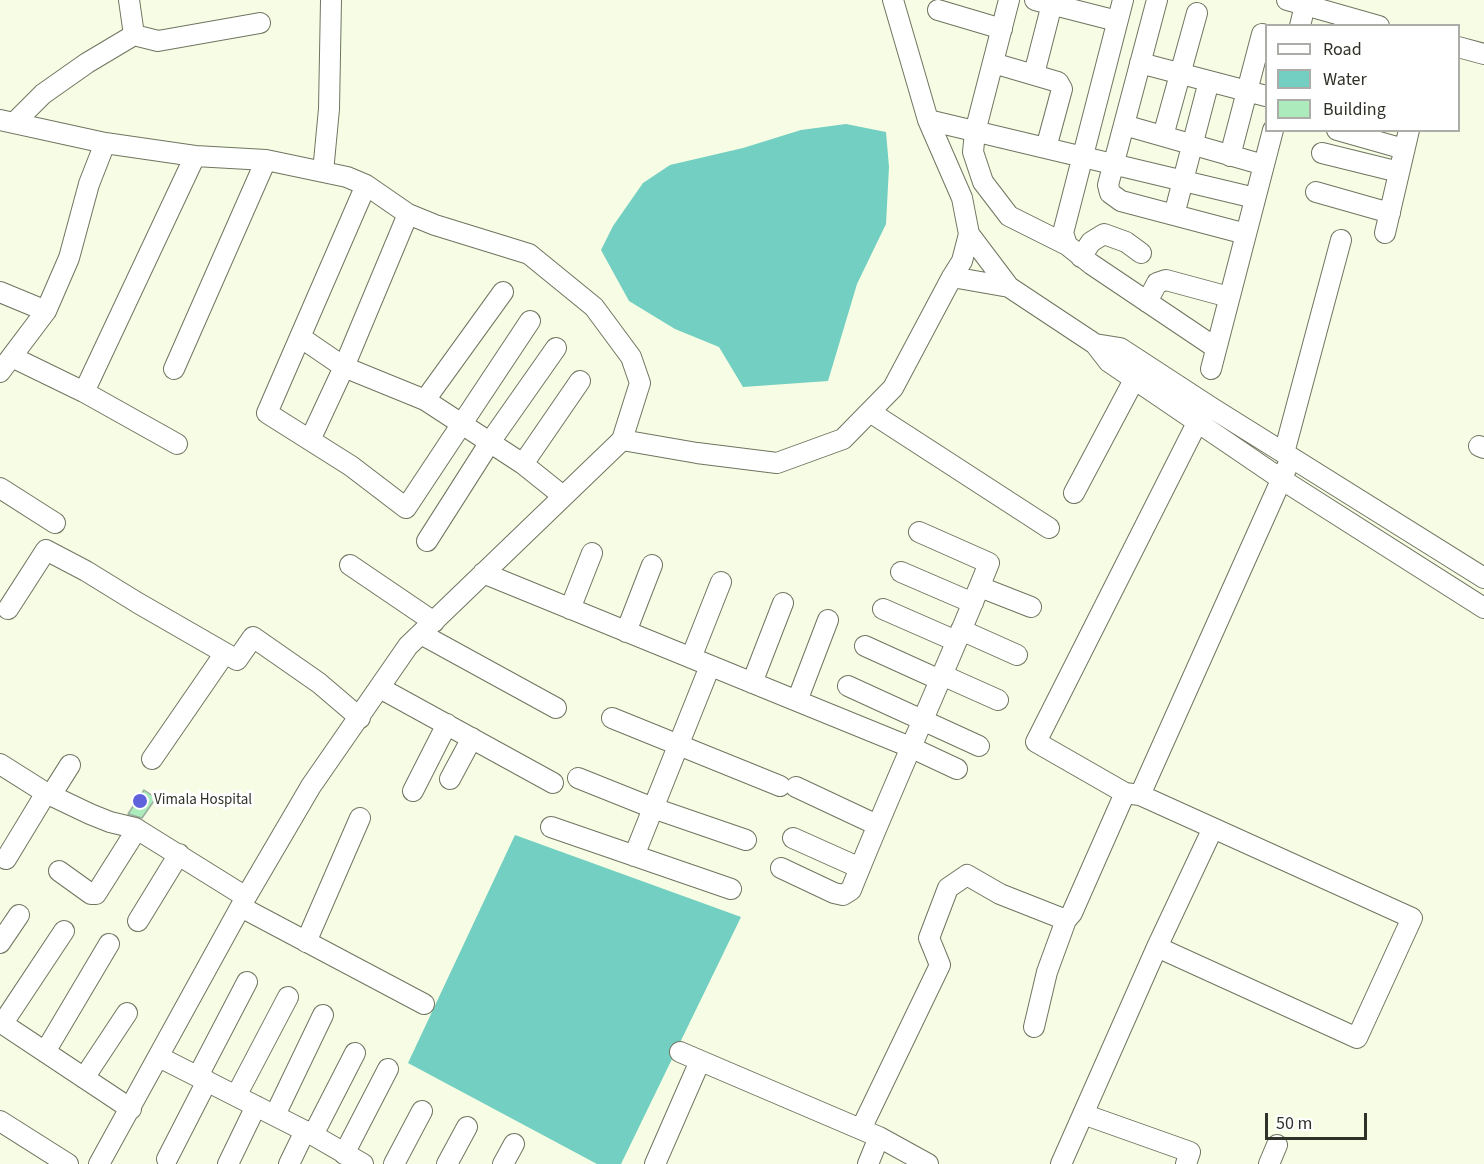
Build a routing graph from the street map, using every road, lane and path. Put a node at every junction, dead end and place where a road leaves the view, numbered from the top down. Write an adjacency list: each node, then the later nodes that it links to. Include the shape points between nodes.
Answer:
1 (129, 0): 17 (street)
2 (331, 0): 45 (street, via 329,109)
3 (893, 0): 27 (street)
4 (1009, 0): 15 (street)
5 (1123, 0): 11 (street)
6 (1157, 0): 21 (street)
7 (1046, 2): 11 (street); 23 (street)
8 (1309, 4): 13 (street); 14 (street)
9 (938, 10): 15 (street)
10 (1197, 13): 22 (street)
11 (1117, 21): 41 (street)
12 (260, 23): 17 (street, via 159,41)
13 (1301, 24)
14 (1373, 24)
15 (1002, 29): 20 (street)
16 (1262, 34): 25 (street)
17 (134, 35): 28 (street, via 87,63)
18 (1460, 48): 19 (street)
19 (1484, 54)
20 (993, 63): 23 (street); 30 (street)
21 (1140, 63): 22 (street); 29 (street)
22 (1180, 73): 24 (street); 33 (street)
23 (1034, 74): 37 (street, via 1058,82 1062,89)
24 (1209, 81): 25 (street); 36 (street)
25 (1247, 91): 26 (street); 40 (street)
26 (1265, 96)
27 (928, 120): 30 (street); 55 (street, via 963,198)
28 (7, 121): 35 (street)
29 (1124, 125): 33 (street); 43 (street)
30 (975, 132): 37 (street); 58 (street, via 973,152 983,182 1008,216)
31 (1272, 132): 44 (street)
32 (1351, 132): 34 (street)
33 (1163, 136): 36 (street)
34 (1406, 140): 46 (street)
35 (105, 143): 39 (street); 66 (street, via 89,184 69,258)
36 (1192, 145): 40 (street); 47 (street)
37 (1046, 148): 41 (street)
38 (1322, 153): 46 (street)
39 (195, 156): 42 (street); 78 (street)
40 (1230, 156): 44 (street)
41 (1082, 157): 43 (street); 58 (street, via 1063,233)
42 (266, 160): 45 (street); 74 (street)
43 (1114, 164): 47 (street); 53 (street, via 1108,185 1110,193 1121,201)
44 (1264, 165): 50 (street)
45 (323, 172): 48 (street)
46 (1399, 172): 51 (street)
47 (1183, 181): 50 (street); 53 (street)
48 (366, 184): 52 (street); 68 (street)
49 (1316, 192): 51 (street)
50 (1255, 198): 56 (street)
51 (1390, 213): 54 (street)
52 (408, 214): 73 (street); 84 (street, via 529,254 594,307 631,357 640,383)
53 (1174, 215): 56 (street)
54 (1385, 233)
55 (969, 234): 60 (street, via 962,261); 61 (street)
56 (1246, 234): 64 (street)
57 (1341, 240): 87 (street)
58 (1074, 251): 59 (street, via 1104,234); 65 (street)
59 (1141, 253)
60 (952, 277): 61 (street); 80 (street, via 893,388)
61 (1010, 286): 69 (street)
62 (0, 292): 66 (street)
63 (503, 292): 79 (street)
64 (1230, 297): 65 (street, via 1166,280 1157,283); 71 (street)
65 (1147, 302): 71 (street)
66 (46, 311): 72 (street)
67 (530, 321): 82 (street)
68 (300, 337): 73 (street); 83 (street, via 267,413)
69 (1095, 344): 76 (street, via 1109,362); 87 (street, via 1120,348)
70 (556, 348): 85 (street)
71 (1216, 348): 75 (street)
72 (6, 364): 78 (street)
73 (344, 367): 79 (street); 83 (street)
74 (174, 369)
75 (1211, 369)
76 (1134, 380): 81 (street); 91 (street)
77 (580, 381): 88 (street)
78 (84, 392): 86 (street)
79 (425, 400): 82 (street)
80 (870, 412): 84 (street, via 843,439 777,463); 94 (street)
81 (1197, 423): 89 (street); 146 (street, via 1035,742)
82 (461, 425): 83 (street, via 406,508); 85 (street)
83 (310, 440)
84 (622, 440): 92 (street)
85 (490, 442): 88 (street); 96 (street)
86 (177, 444)
87 (1288, 456): 89 (street); 97 (street)
88 (524, 464): 92 (street)
89 (1281, 479): 101 (street); 146 (street)
90 (0, 488): 93 (street)
91 (1074, 493)
92 (563, 496): 103 (street)
93 (55, 523)
94 (1049, 528)
95 (918, 532): 106 (street, via 989,563)
96 (427, 541)
97 (1431, 544): 101 (street); 104 (street)
98 (592, 553): 110 (street)
99 (350, 564): 114 (street)
100 (652, 565): 115 (street)
101 (1417, 565): 109 (street)
102 (901, 572): 106 (street)
103 (483, 573): 110 (street); 114 (street)
104 (1484, 578)
105 (721, 582): 120 (street)
106 (976, 595): 108 (street); 116 (street)
107 (783, 603): 123 (street)
108 (1031, 607)
109 (1484, 608)
110 (570, 609): 115 (street)
111 (883, 609): 116 (street)
112 (3, 611): 118 (street, via 46,550)
113 (828, 620): 127 (street)
114 (427, 628): 125 (street, via 408,646); 128 (street)
115 (626, 632): 120 (street)
116 (959, 636): 119 (street); 122 (street)
117 (865, 646): 122 (street)
118 (225, 653): 129 (street, via 237,660 253,637 319,683); 137 (street)
119 (1017, 655)
120 (691, 658): 121 (street)
121 (710, 666): 123 (street); 134 (street)
122 (941, 677): 126 (street); 131 (street)
123 (752, 683): 127 (street)
124 (848, 686): 131 (street)
125 (380, 688): 129 (street); 132 (street)
126 (998, 699)
127 (797, 701): 136 (street)
128 (556, 708)
129 (360, 718): 162 (street, via 311,786)
130 (612, 718): 134 (street)
131 (922, 720): 135 (street); 136 (street)
132 (447, 724): 133 (street); 144 (street)
133 (472, 738): 142 (street); 143 (street)
134 (678, 745): 147 (street); 149 (street)
135 (979, 746)
136 (910, 747): 140 (street); 149 (street)
137 (153, 759)
138 (1, 765): 145 (street)
139 (70, 765): 145 (street)
140 (957, 769)
141 (578, 778): 147 (street)
142 (450, 779)
143 (553, 783)
144 (413, 791)
145 (48, 794): 152 (street, via 100,818); 157 (street)
146 (1133, 794): 151 (street); 164 (street)
147 (653, 808): 154 (street); 156 (street)
148 (360, 818): 168 (street)
149 (877, 825): 159 (street)
150 (551, 826): 156 (street)
151 (1213, 828): 170 (street); 170 (street, via 1412,918 1357,1038)
152 (137, 829): 155 (street); 160 (street, via 96,894)
153 (793, 838): 159 (street)
154 (746, 840)
155 (180, 854): 162 (street); 165 (street)
156 (634, 856): 161 (street)
157 (6, 859)
158 (781, 868): 159 (street, via 843,895 851,890)
159 (860, 868)
160 (59, 871)
161 (731, 889)
162 (243, 902): 168 (street); 181 (street)
163 (19, 915): 167 (street)
164 (1066, 920): 177 (street, via 1047,972); 195 (street, via 1000,894 967,875 948,888 929,938 940,966)
165 (138, 921)
166 (64, 931): 176 (street)
167 (0, 942)
168 (306, 942): 173 (street)
169 (109, 944): 178 (street)
170 (1157, 947): 190 (street)
171 (247, 982): 185 (street)
172 (288, 997): 186 (street)
173 (423, 1004)
174 (127, 1013): 184 (street)
175 (323, 1015): 191 (street)
176 (1, 1023): 178 (street)
177 (1034, 1027)
178 (45, 1052): 184 (street)
179 (680, 1052): 182 (street)
180 (355, 1053): 194 (street)
181 (159, 1057): 185 (street); 188 (street)
182 (700, 1061): 195 (street); 200 (street)
183 (388, 1069): 199 (street)
184 (84, 1078): 188 (street)
185 (202, 1079): 186 (street); 198 (street)
186 (236, 1096): 187 (street)
187 (256, 1106): 191 (street); 203 (street)
188 (131, 1109): 202 (street)
189 (423, 1111): 205 (street)
190 (1083, 1114): 210 (street); 211 (street, via 1191,1152)
191 (275, 1116): 194 (street)
192 (0, 1121): 201 (street)
193 (467, 1128): 206 (street)
194 (309, 1133): 199 (street); 204 (street)
195 (870, 1133): 208 (street); 209 (street)
196 (514, 1144): 207 (street)
197 (1276, 1145): 212 (street)
198 (167, 1159)
199 (352, 1160)
200 (658, 1163)
201 (68, 1164)
202 (99, 1164)
203 (228, 1164)
204 (289, 1164)
205 (394, 1164)
206 (447, 1164)
207 (502, 1164)
208 (868, 1164)
209 (928, 1164)
210 (1062, 1164)
211 (1186, 1164)
212 (1269, 1164)

